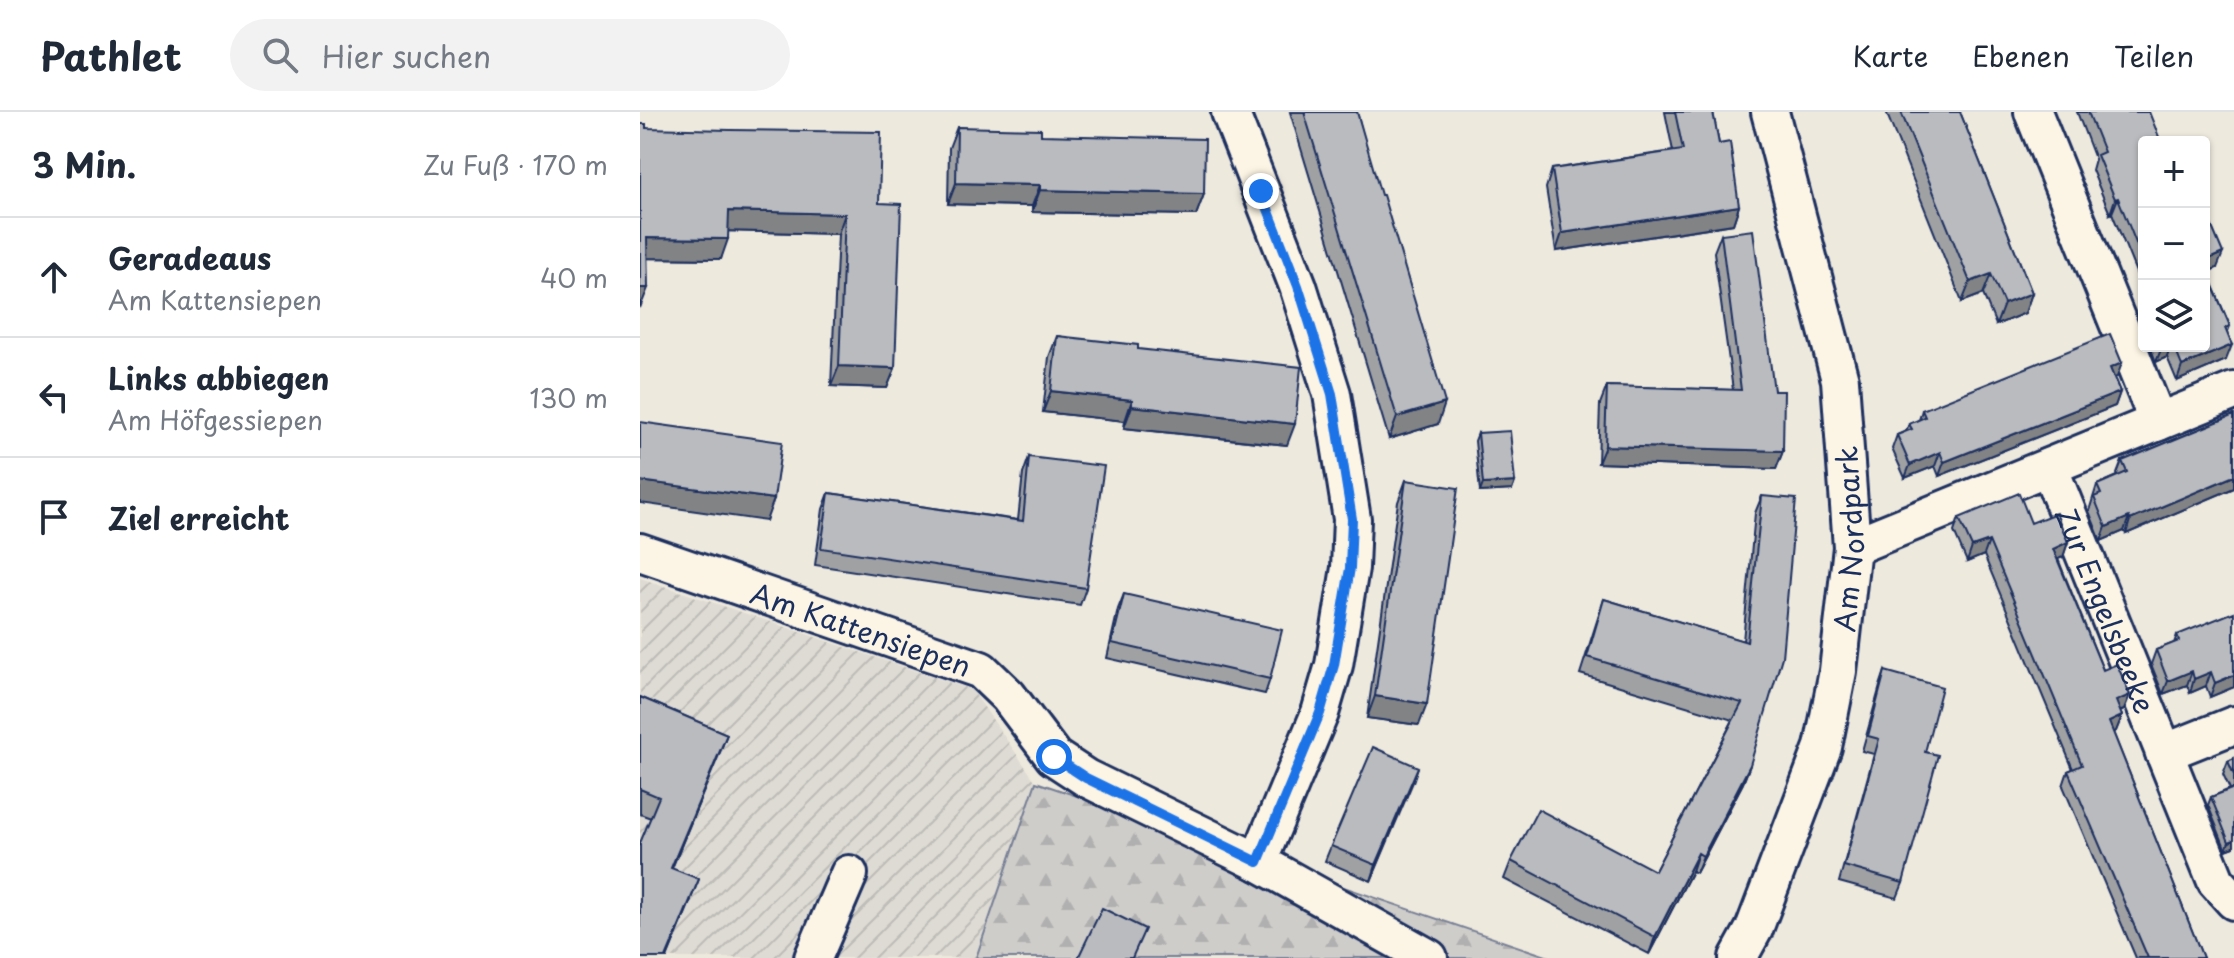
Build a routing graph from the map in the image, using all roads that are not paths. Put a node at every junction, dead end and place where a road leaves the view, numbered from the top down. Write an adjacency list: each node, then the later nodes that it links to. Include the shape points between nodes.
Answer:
1 (1230, 112): 11 (street, via 1298,286 1332,394 1352,519 1350,568 1334,665 1320,713)
2 (1770, 112): 7 (street, Am Nordpark, via 1840,380)
3 (2033, 112): 5 (street)
4 (2234, 391): 5 (street)
5 (2158, 422): 6 (street)
6 (2049, 467): 7 (street); 10 (street, Zur Engelsbeeke)
7 (1852, 547): 16 (street, Am Nordpark, via 1823,747 1754,929)
8 (640, 552): 11 (street, Am Kattensiepen, via 981,670 1054,757 1086,778)
9 (2234, 725): 10 (street)
10 (2164, 753): 13 (street, Zur Engelsbeeke, via 2216,881)
11 (1258, 862): 15 (street, Am Kattensiepen)
12 (849, 874): 14 (street)
13 (2234, 901)
14 (813, 958)
15 (1429, 958)
16 (1738, 958)

